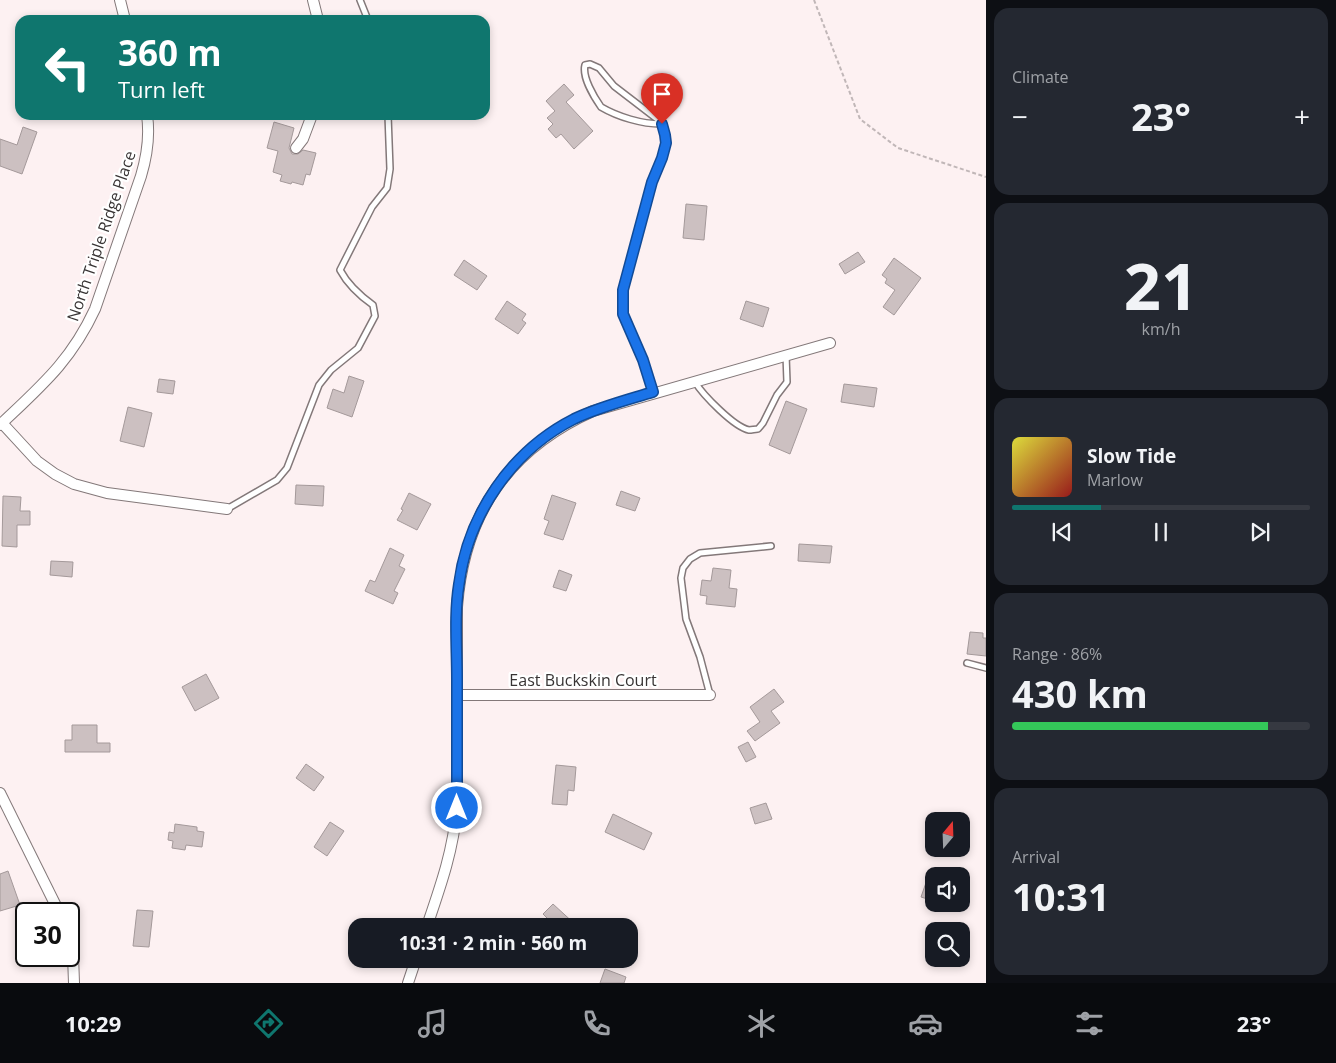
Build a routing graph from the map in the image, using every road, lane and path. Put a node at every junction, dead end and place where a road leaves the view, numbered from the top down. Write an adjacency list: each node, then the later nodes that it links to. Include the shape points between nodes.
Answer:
1 (120, 0): 5 (street)
2 (313, 0): 6 (street)
3 (360, 0): 7 (lane)
4 (814, 0): 13 (path, via 860,119 898,148)
5 (124, 15)
6 (317, 15)
7 (366, 15)
8 (147, 120): 18 (street, North Triple Ridge Place, via 148,140 141,176 86,329 61,366)
9 (310, 120): 12 (street)
10 (388, 120): 19 (lane, via 390,169 387,188 372,207 340,270 360,296 373,305 375,316 358,348 331,370 319,385 288,468 277,480)
11 (662, 124): 11 (lane, via 614,86 599,68 585,65 587,79 601,107 622,116); 17 (lane, via 666,143 623,290 623,314)
12 (296, 148)
13 (986, 177)
14 (830, 342): 15 (street)
15 (786, 355): 16 (street); 16 (lane, via 786,382 758,429 748,430 727,417)
16 (694, 381): 17 (street)
17 (653, 392): 23 (street, via 593,411 554,431 520,459 493,493 468,542 458,585)
18 (1, 424): 19 (street, via 37,461 74,484 107,493)
19 (228, 509)
20 (771, 546): 24 (lane, via 700,553 683,568 681,578 686,618)
21 (967, 663): 22 (lane)
22 (986, 668)
23 (457, 695): 24 (street, East Buckskin Court); 27 (street, via 455,830 446,873)
24 (710, 695)
25 (0, 792): 26 (street)
26 (54, 902)
27 (430, 918)
28 (73, 967): 30 (street)
29 (413, 968): 31 (street)
30 (74, 983)
31 (408, 983)

